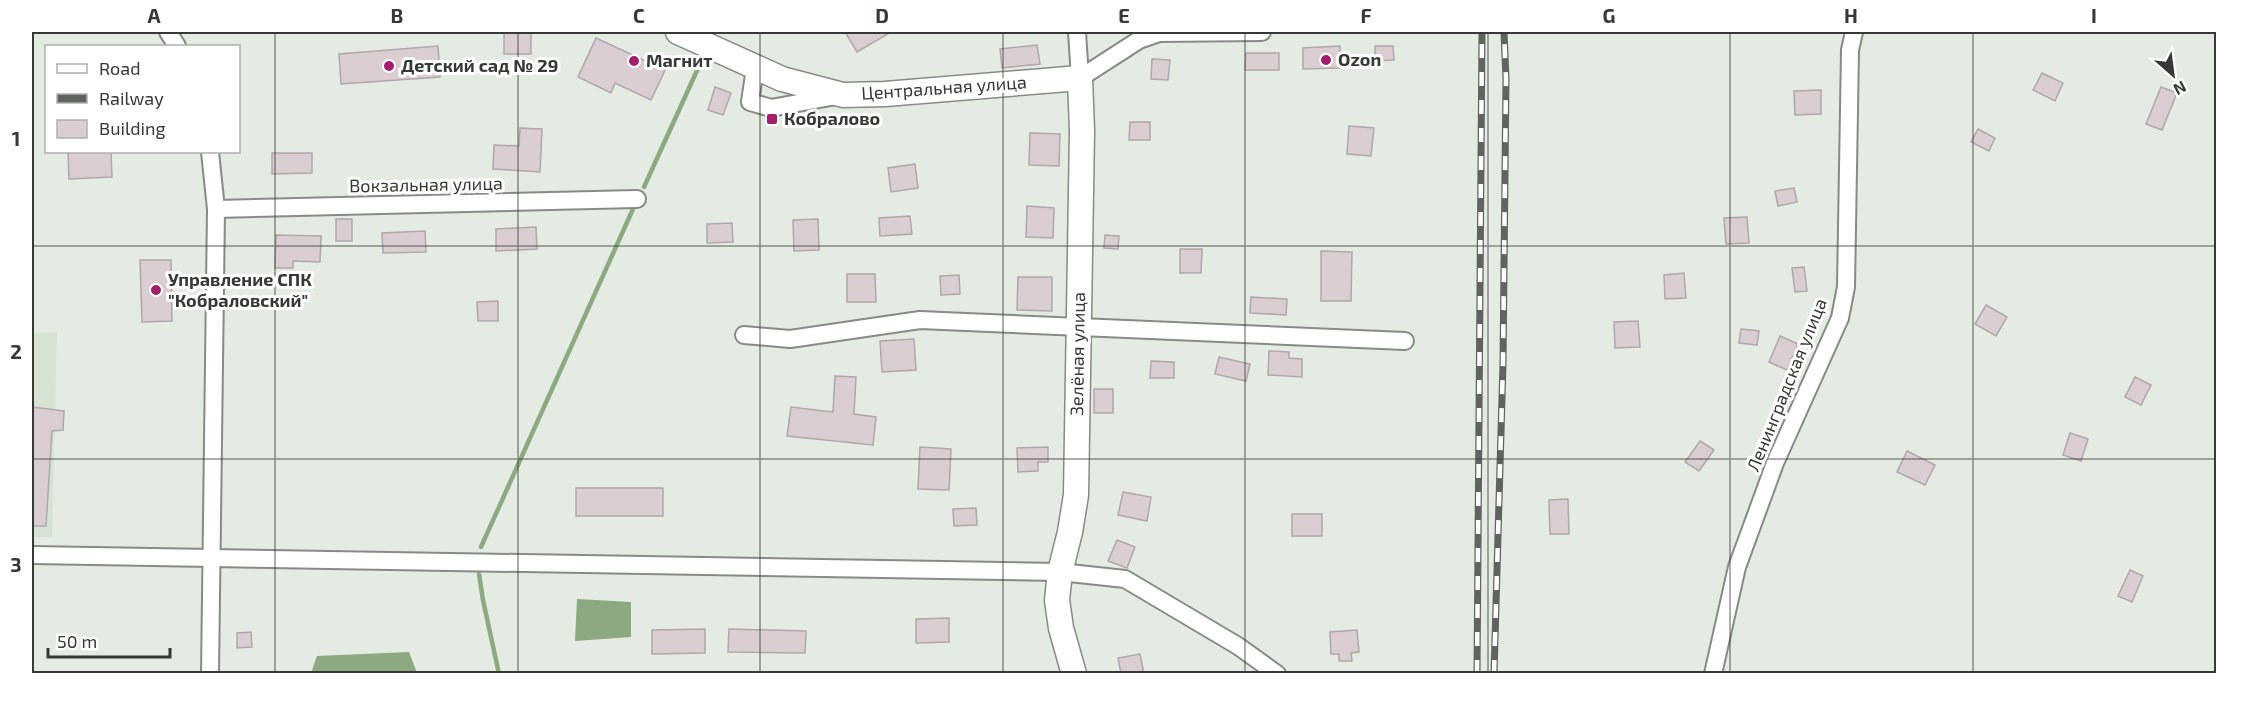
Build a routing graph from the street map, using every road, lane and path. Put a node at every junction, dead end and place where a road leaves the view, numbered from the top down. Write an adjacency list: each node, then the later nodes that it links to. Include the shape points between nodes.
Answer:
1 (168, 32): 6 (street)
2 (678, 32): 7 (street, Центральная улица)
3 (1077, 32): 8 (street, Зелёная улица)
4 (1262, 32): 8 (street, via 1159,33 1139,40)
5 (1854, 32): 22 (street, Ленинградская улица, via 1850,50 1846,287 1840,318 1773,467 1737,567)
6 (176, 45)
7 (755, 68): 9 (street, Центральная улица); 9 (street, via 750,102 771,108)
8 (1080, 78): 9 (street, Центральная улица); 13 (street, Зелёная улица)
9 (843, 95)
10 (210, 153): 12 (street)
11 (637, 199): 12 (street, Вокзальная улица)
12 (216, 210): 17 (street)
13 (1079, 326): 14 (street, via 920,320 790,339); 15 (street); 18 (street, Зелёная улица, via 1076,495)
14 (744, 335)
15 (1405, 341)
16 (32, 555): 17 (street)
17 (212, 558): 18 (street); 19 (street)
18 (1060, 572): 20 (street, Зелёная улица, via 1057,600); 21 (street, via 1125,579 1238,645)
19 (210, 674)
20 (1074, 674)
21 (1277, 674)
22 (1713, 674)

